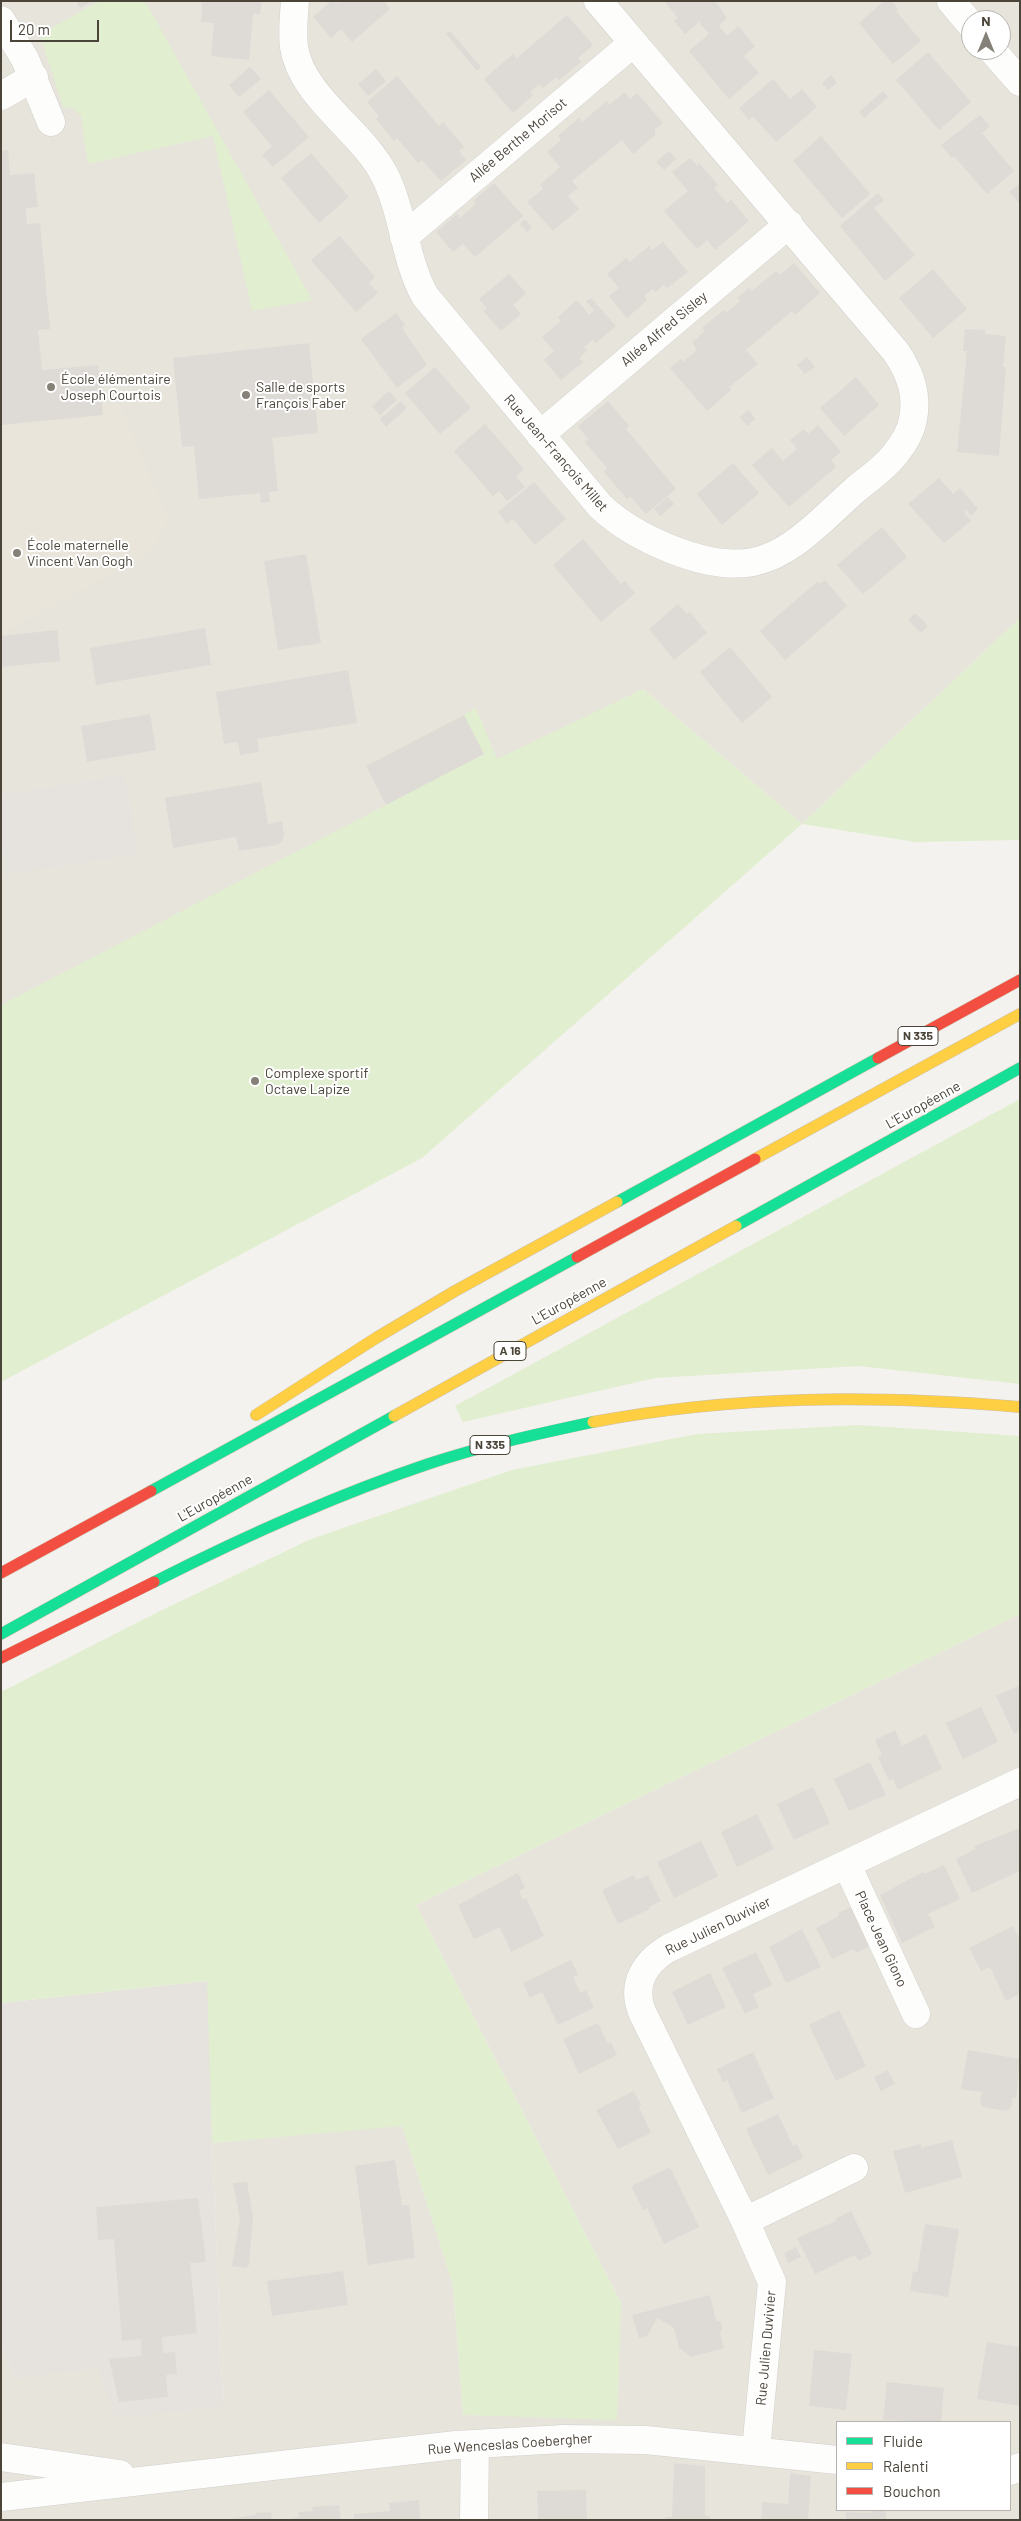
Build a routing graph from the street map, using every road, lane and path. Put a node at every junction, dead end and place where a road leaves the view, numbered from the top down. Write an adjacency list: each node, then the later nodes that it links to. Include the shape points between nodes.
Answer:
1 (295, 1): 13 (street, Rue Jean-François Millet, via 294,46 302,72 383,172 396,204)
2 (598, 1): 6 (street, Rue Jean-François Millet)
3 (950, 1): 4 (street)
4 (961, 14)
5 (1, 20): 8 (street)
6 (633, 42): 12 (street, Rue Jean-François Millet); 13 (street, Allée Berthe Morisot)
7 (1001, 60): 9 (street)
8 (34, 77): 10 (street); 11 (street)
9 (1020, 82)
10 (1, 96)
11 (51, 122)
12 (789, 224): 14 (street, Allée Alfred Sisley); 14 (street, Rue Jean-François Millet, via 896,352 908,372 915,395 911,426 895,454 802,536 767,558 739,564 714,561 675,549 644,537 609,515)
13 (404, 237): 14 (street, Rue Jean-François Millet, via 414,273 432,307)
14 (540, 435)
15 (1020, 980): 19 (highway, N 335, via 455,1291)
16 (1020, 1014): 21 (highway)
17 (1020, 1068): 23 (highway, L'Européenne / A 16)
18 (1020, 1407): 24 (highway, N 335, via 866,1397 720,1402 620,1415 522,1436 468,1451 342,1495 223,1548)
19 (250, 1419)
20 (199, 1451): 21 (highway)
21 (40, 1553): 22 (highway)
22 (1, 1573)
23 (1, 1634)
24 (1, 1658)
25 (1020, 1782): 26 (street, Rue Julien Duvivier)
26 (847, 1865): 27 (street, Place Jean Giono); 29 (street, Rue Julien Duvivier, via 665,1950 647,1965 638,1984 642,2012)
27 (916, 2014)
28 (854, 2168): 29 (street)
29 (745, 2221): 31 (street, Rue Julien Duvivier, via 767,2268 772,2289)
30 (475, 2444): 31 (street, Rue Wenceslas Coebergher, via 598,2438); 34 (street, Rue Wenceslas Coebergher); 36 (street)
31 (756, 2450): 33 (street, Rue Wenceslas Coebergher)
32 (1, 2457): 34 (street, Rue Wenceslas Coebergher, via 121,2474)
33 (836, 2460)
34 (184, 2476): 35 (street, Rue Wenceslas Coebergher)
35 (1, 2497)
36 (474, 2520)

